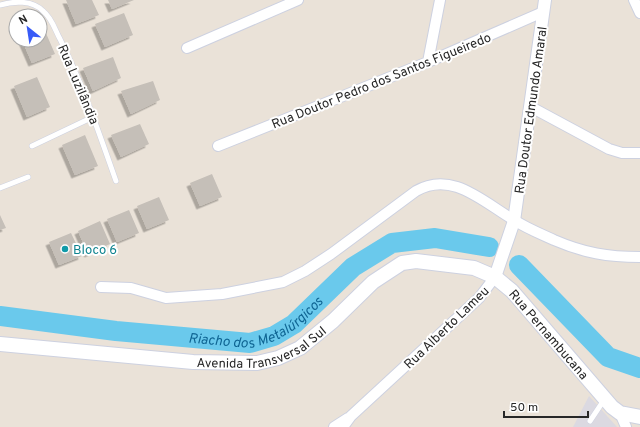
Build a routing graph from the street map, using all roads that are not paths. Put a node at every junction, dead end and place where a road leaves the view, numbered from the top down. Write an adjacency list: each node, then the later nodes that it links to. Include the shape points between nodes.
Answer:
1 (298, 0): 8 (street)
2 (440, 0): 9 (street)
3 (545, 0): 6 (street, Rua Doutor Edmundo Amaral)
4 (634, 0): 7 (street)
5 (0, 5): 11 (lane, Rua Luzilândia, via 17,2 32,4 49,17)
6 (543, 12): 9 (street, Rua Doutor Pedro dos Santos Figueiredo); 10 (street, Rua Doutor Edmundo Amaral)
7 (640, 13)
8 (187, 48)
9 (428, 62): 13 (street, Rua Doutor Pedro dos Santos Figueiredo)
10 (531, 107): 14 (street, via 609,149 622,153); 18 (street, Rua Doutor Edmundo Amaral)
11 (93, 117): 12 (lane); 16 (lane, Rua Luzilândia)
12 (32, 146)
13 (218, 146)
14 (640, 153)
15 (28, 177): 17 (lane)
16 (116, 181)
17 (0, 188)
18 (514, 221): 19 (street, via 590,254); 20 (street, Rua Alberto Lameu); 21 (street, via 470,192 439,183 426,185 305,272 282,282 222,294 166,298 131,288)
19 (640, 257)
20 (495, 277): 22 (main road, Avenida Transversal Sul, via 474,268 416,261 402,263 373,282 333,321 300,348 278,358 256,363 193,362); 23 (main road, Rua Pernambucana, via 512,291); 25 (street, Rua Alberto Lameu, via 479,298)
21 (101, 287)
22 (0, 344)
23 (604, 400): 24 (main road, Rua Pernambucana); 27 (lane)
24 (620, 412): 26 (main road, Rua Pernambucana); 30 (street)
25 (351, 416): 28 (street, Rua Alberto Lameu); 29 (street, Rua Alberto Lameu)
26 (640, 417)
27 (590, 421)
28 (334, 427)
29 (344, 427)
30 (626, 427)

